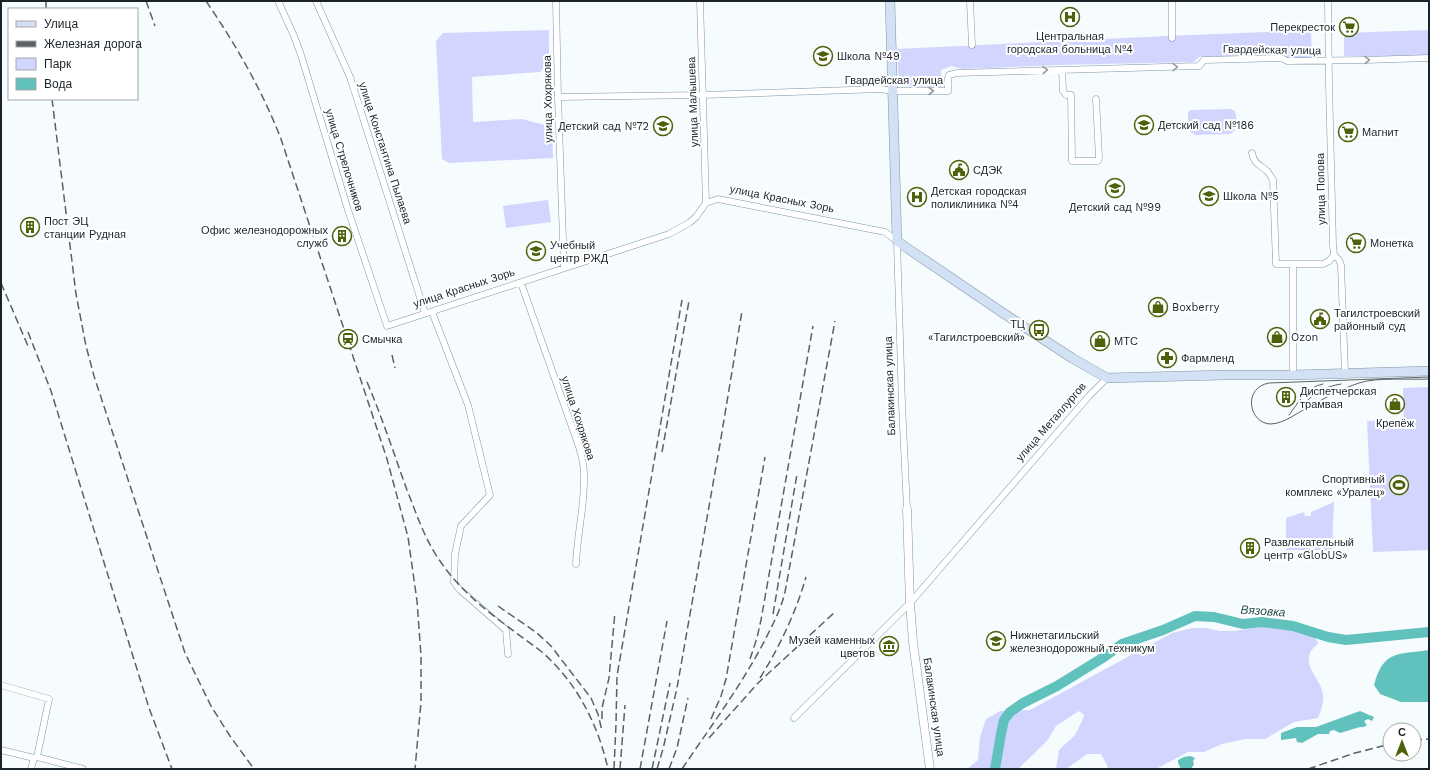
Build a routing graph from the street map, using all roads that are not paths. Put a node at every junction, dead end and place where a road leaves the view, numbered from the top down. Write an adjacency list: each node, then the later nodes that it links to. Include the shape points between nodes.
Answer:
1 (278, 1): 27 (street, улица Стрелочников, via 301,55)
2 (316, 1): 26 (street, улица Константина Пылаева, via 350,77)
3 (556, 1): 16 (street, улица Хохрякова)
4 (700, 1): 15 (street, улица Малышева)
5 (890, 1): 14 (main road, Балакинская улица)
6 (970, 1): 10 (street)
7 (1172, 1): 9 (street)
8 (1328, 1): 12 (street, улица Попова)
9 (1172, 38)
10 (972, 45)
11 (1429, 58): 12 (street, Гвардейская улица, one-way to 11)
12 (1328, 61): 13 (street, Гвардейская улица, one-way to 12, via 1199,66 1204,60 1282,58 1287,61); 21 (street, улица Попова)
13 (1062, 70): 14 (street, Гвардейская улица, one-way to 13, via 948,91 949,75 956,73); 17 (street, via 1063,90 1066,95 1071,95 1072,162 1098,161)
14 (892, 91): 15 (street, Гвардейская улица, via 881,89); 20 (main road, Балакинская улица)
15 (703, 95): 16 (street, Гвардейская улица); 19 (street, улица Малышева)
16 (558, 97): 23 (street, улица Хохрякова)
17 (1096, 98)
18 (1252, 153): 22 (street, via 1253,159 1273,180 1276,264)
19 (706, 203): 20 (street, улица Красных Зорь, via 718,199 726,200 885,232); 23 (street, улица Красных Зорь, via 689,223 669,234)
20 (897, 240): 31 (main road, улица Красных Зорь, via 1003,313); 32 (street, Балакинская улица)
21 (1334, 255): 22 (street, via 1323,264); 29 (street, улица Попова, via 1341,265)
22 (1293, 265): 30 (street)
23 (564, 268): 24 (street, улица Красных Зорь)
24 (521, 283): 25 (street, улица Красных Зорь); 33 (street, улица Хохрякова, via 577,441 583,466 584,488)
25 (432, 312): 26 (street, улица Красных Зорь); 35 (street, via 468,405 490,495 461,526 453,578 455,585 506,630)
26 (425, 313): 27 (street, улица Красных Зорь)
27 (386, 326)
28 (1429, 371): 29 (main road)
29 (1345, 373): 30 (main road)
30 (1293, 375): 31 (main road)
31 (1107, 378): 34 (street, улица Металлургов)
32 (908, 509): 34 (street, Балакинская улица)
33 (576, 564)
34 (910, 603): 37 (street, улица Металлургов); 42 (street, Балакинская улица)
35 (508, 654)
36 (1, 685): 39 (street, via 49,700)
37 (794, 718)
38 (1, 750): 39 (street)
39 (35, 758): 40 (street); 41 (street)
40 (31, 769)
41 (83, 769)
42 (930, 769)

